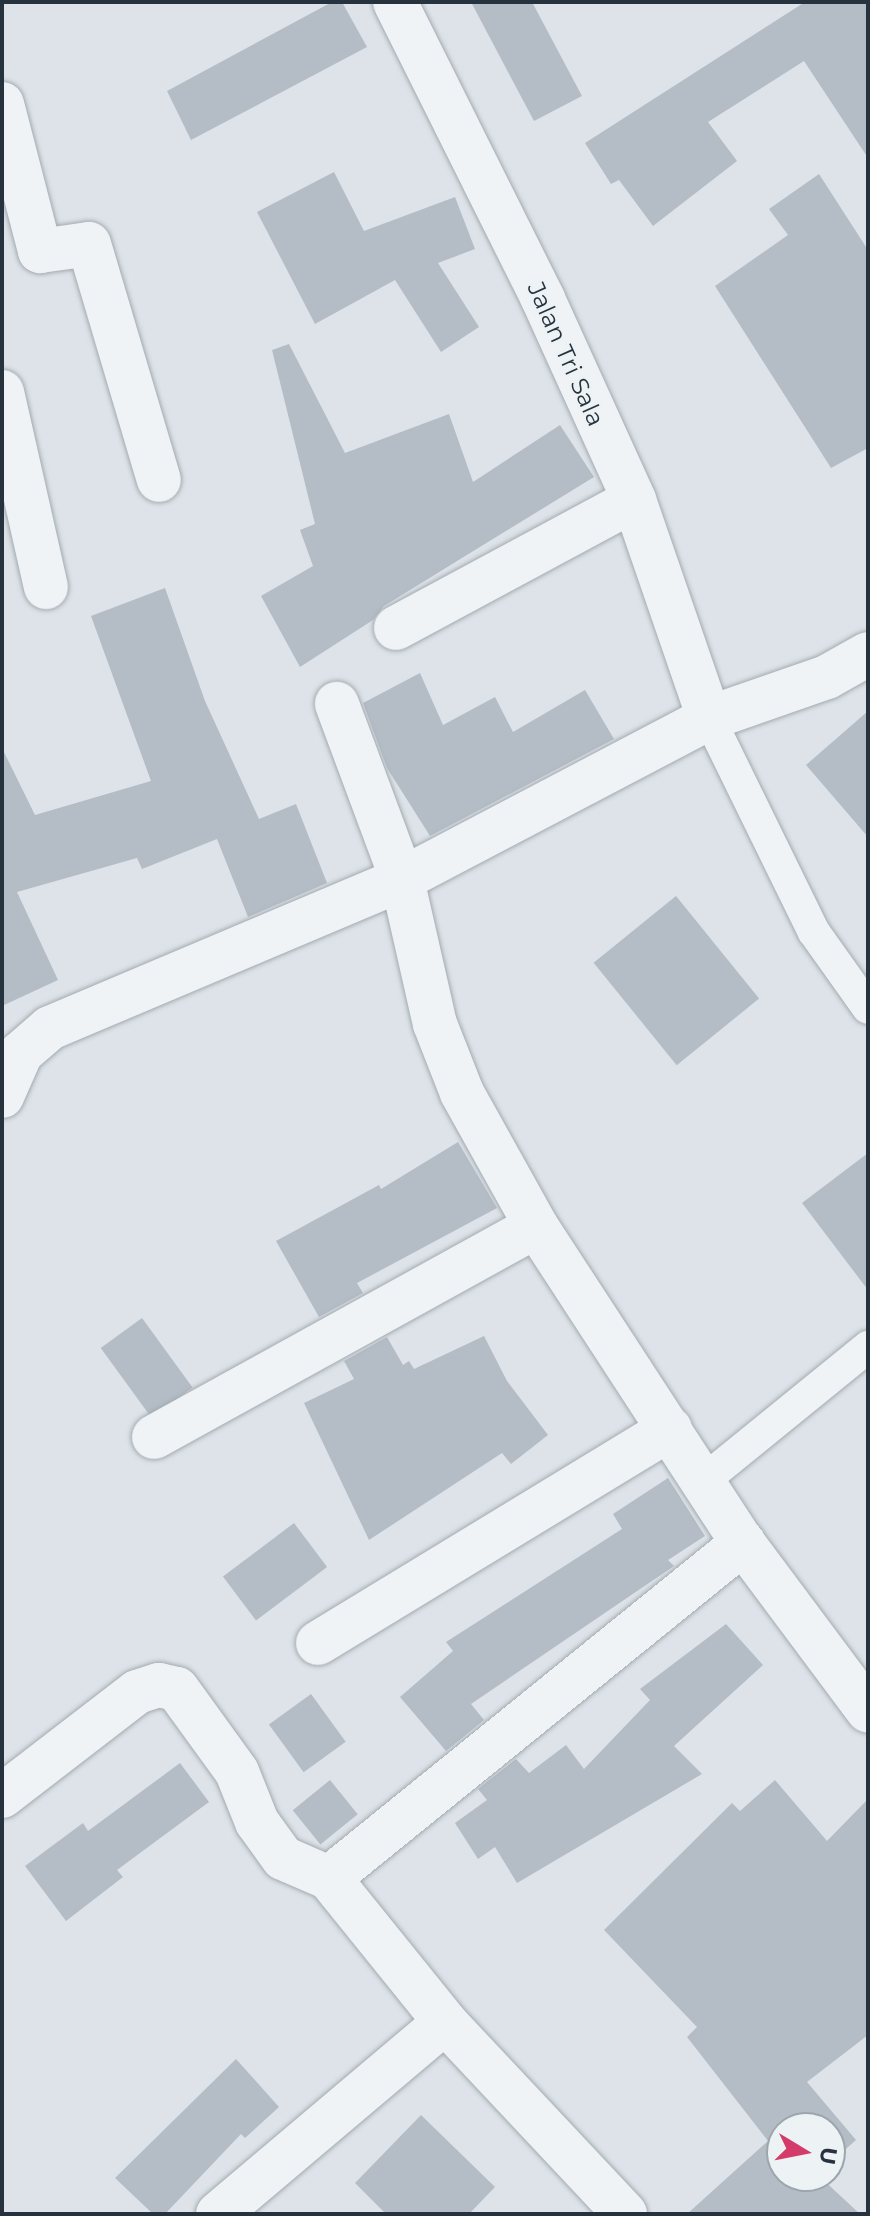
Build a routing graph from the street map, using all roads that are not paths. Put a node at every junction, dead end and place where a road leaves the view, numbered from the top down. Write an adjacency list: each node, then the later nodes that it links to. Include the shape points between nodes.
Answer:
1 (395, 2): 5 (street, Jalan Tri Sala, via 543,299)
2 (2, 104): 4 (street, via 40,251 89,244)
3 (2, 392): 6 (street)
4 (159, 480)
5 (634, 500): 7 (street); 10 (street, Jalan Tri Sala)
6 (46, 587)
7 (396, 628)
8 (868, 654): 10 (street, via 827,677)
9 (337, 704): 11 (street)
10 (709, 718): 11 (street); 12 (lane, via 814,932)
11 (402, 879): 13 (street, via 50,1028 21,1053); 14 (street, via 435,1024 462,1093)
12 (868, 1008)
13 (2, 1096)
14 (536, 1226): 16 (street); 17 (street)
15 (868, 1347): 18 (lane)
16 (670, 1429): 18 (street); 20 (street)
17 (154, 1437)
18 (703, 1481): 19 (street)
19 (743, 1543): 21 (street); 23 (street)
20 (318, 1643)
21 (868, 1711)
22 (2, 1796): 23 (street, via 137,1692 159,1685 177,1689 237,1772 257,1822 283,1858)
23 (329, 1878): 24 (street)
24 (445, 2022): 25 (street); 26 (street)
25 (218, 2214)
26 (625, 2214)

